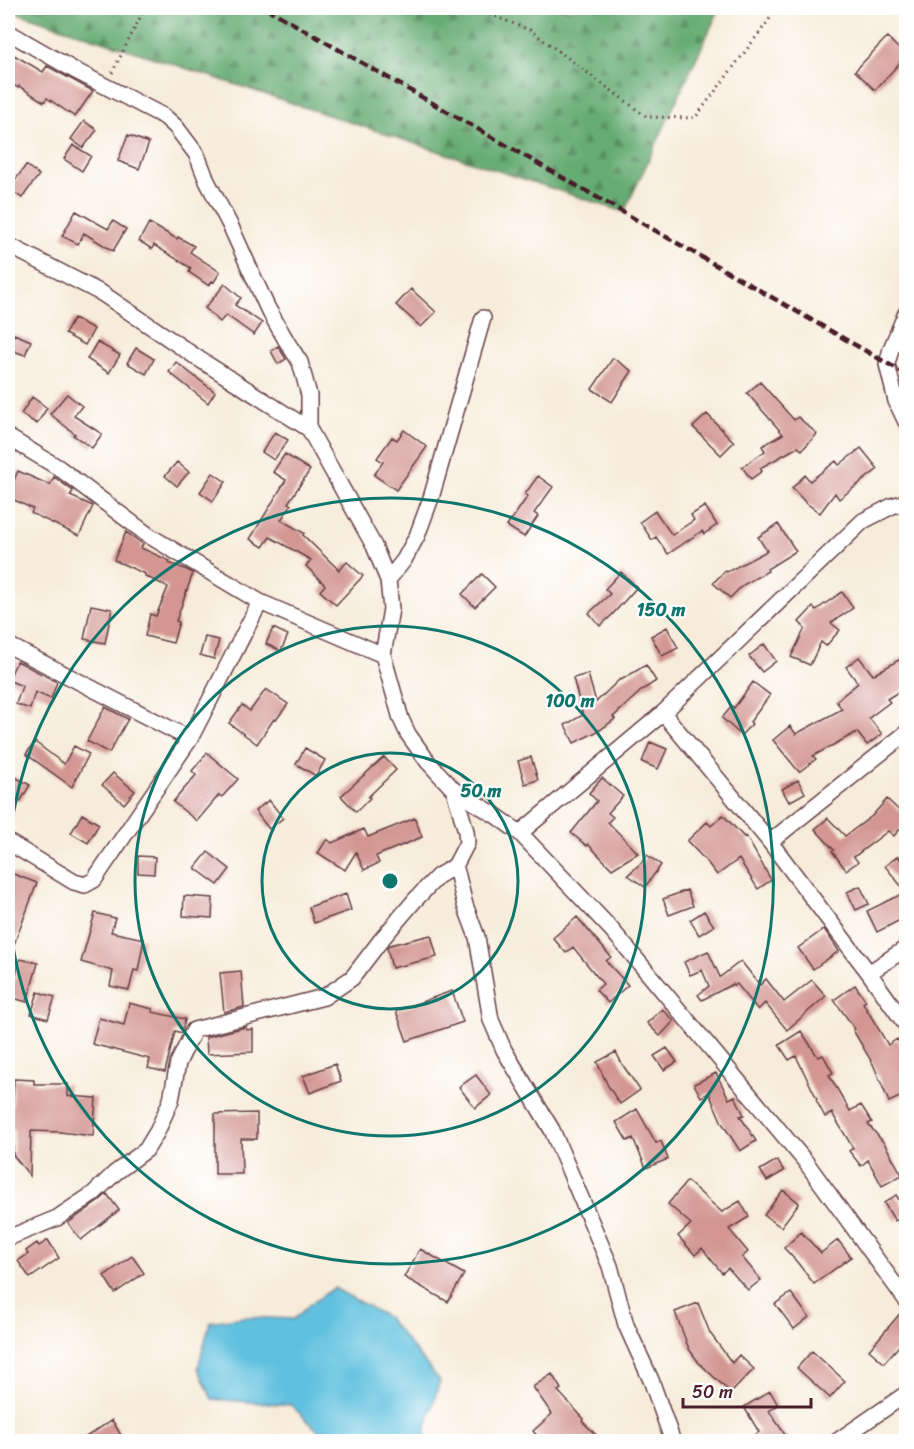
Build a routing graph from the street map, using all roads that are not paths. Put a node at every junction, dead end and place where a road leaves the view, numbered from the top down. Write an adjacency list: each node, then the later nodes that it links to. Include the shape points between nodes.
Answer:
1 (8, 32): 6 (street, via 165,117 176,127 197,155 267,307 300,362 309,395)
2 (8, 245): 6 (street, via 103,294)
3 (906, 314): 5 (street, via 887,364)
4 (483, 318): 9 (street, via 431,498 417,536)
5 (906, 422)
6 (309, 429): 9 (street, via 374,546)
7 (8, 437): 10 (street, via 59,468 148,535)
8 (906, 502): 13 (street, via 863,521)
9 (388, 580): 12 (street, via 391,609)
10 (260, 603): 12 (street); 15 (street)
11 (8, 645): 15 (street)
12 (383, 655): 16 (street, via 408,734)
13 (663, 713): 17 (street); 19 (street)
14 (906, 733): 19 (street)
15 (190, 739): 18 (street, via 94,880 85,885 74,882)
16 (454, 790): 17 (street); 20 (street, via 467,843)
17 (520, 833): 25 (street, via 611,929 805,1161)
18 (8, 842)
19 (770, 842): 22 (street)
20 (455, 866): 24 (street, via 438,876 352,978 324,997 194,1030 178,1063 171,1100 146,1150 57,1218); 27 (street, via 477,937 491,1020 504,1050 552,1130 610,1266 626,1325)
21 (906, 948): 22 (street)
22 (869, 973): 23 (street)
23 (906, 1025)
24 (8, 1238)
25 (906, 1300)
26 (906, 1394): 28 (street)
27 (673, 1442)
28 (836, 1442)

